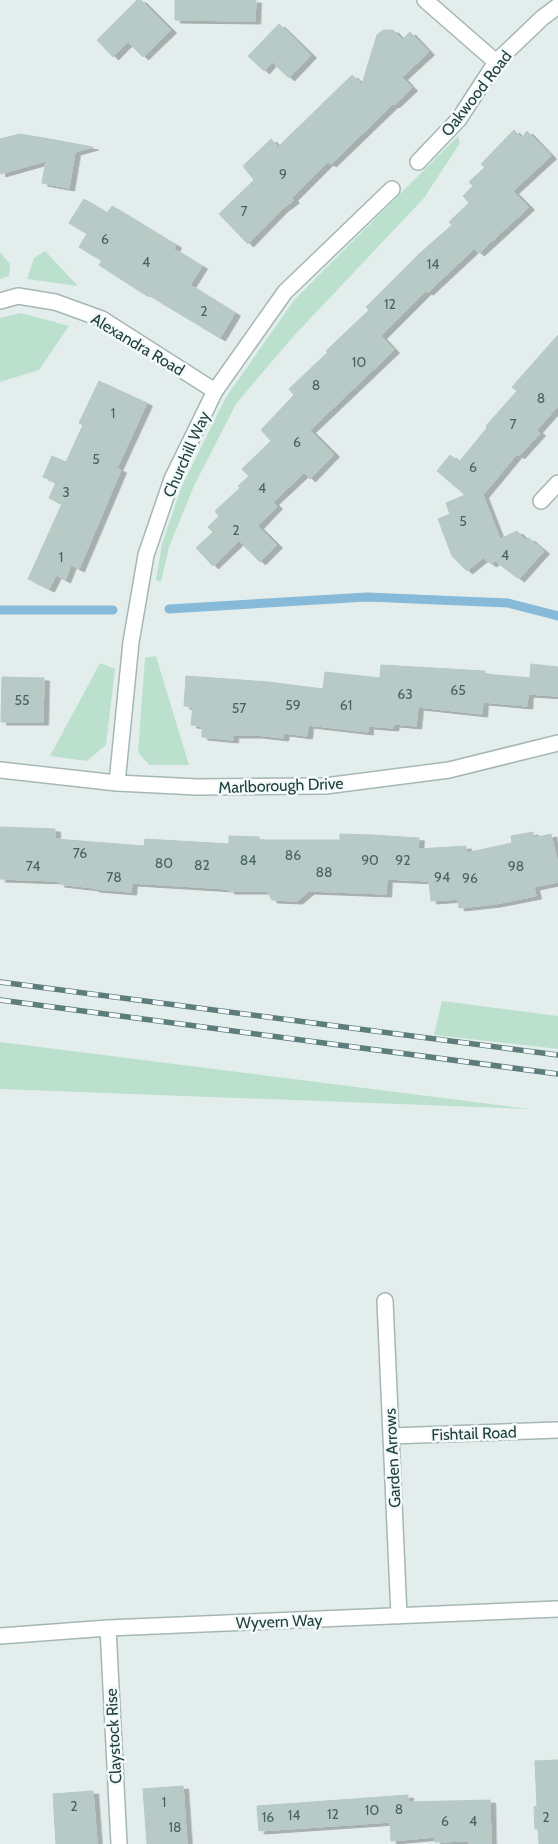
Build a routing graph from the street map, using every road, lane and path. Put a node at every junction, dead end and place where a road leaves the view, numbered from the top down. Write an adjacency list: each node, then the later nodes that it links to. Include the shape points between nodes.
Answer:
1 (426, 0): 3 (street)
2 (558, 6): 3 (street, Oakwood Road)
3 (496, 62): 4 (street, Oakwood Road, via 459,119)
4 (418, 162)
5 (392, 189): 7 (street, Churchill Way, via 285,292)
6 (0, 301): 7 (street, Alexandra Road, via 18,296 55,302 102,319)
7 (215, 391): 12 (street, Churchill Way, via 172,479 146,555 131,642)
8 (558, 483): 9 (street)
9 (541, 501)
10 (558, 743): 12 (street, Marlborough Drive, via 449,770 325,786 197,788)
11 (0, 770): 12 (street, Marlborough Drive)
12 (117, 782)
13 (385, 1301): 15 (street, Garden Arrows)
14 (558, 1430): 15 (street, Fishtail Road)
15 (391, 1436): 17 (street, Garden Arrows)
16 (558, 1609): 17 (street, Wyvern Way)
17 (399, 1616): 18 (street, Wyvern Way)
18 (108, 1628): 19 (street, Wyvern Way); 20 (street, Claystock Rise)
19 (0, 1636)
20 (118, 1844)

